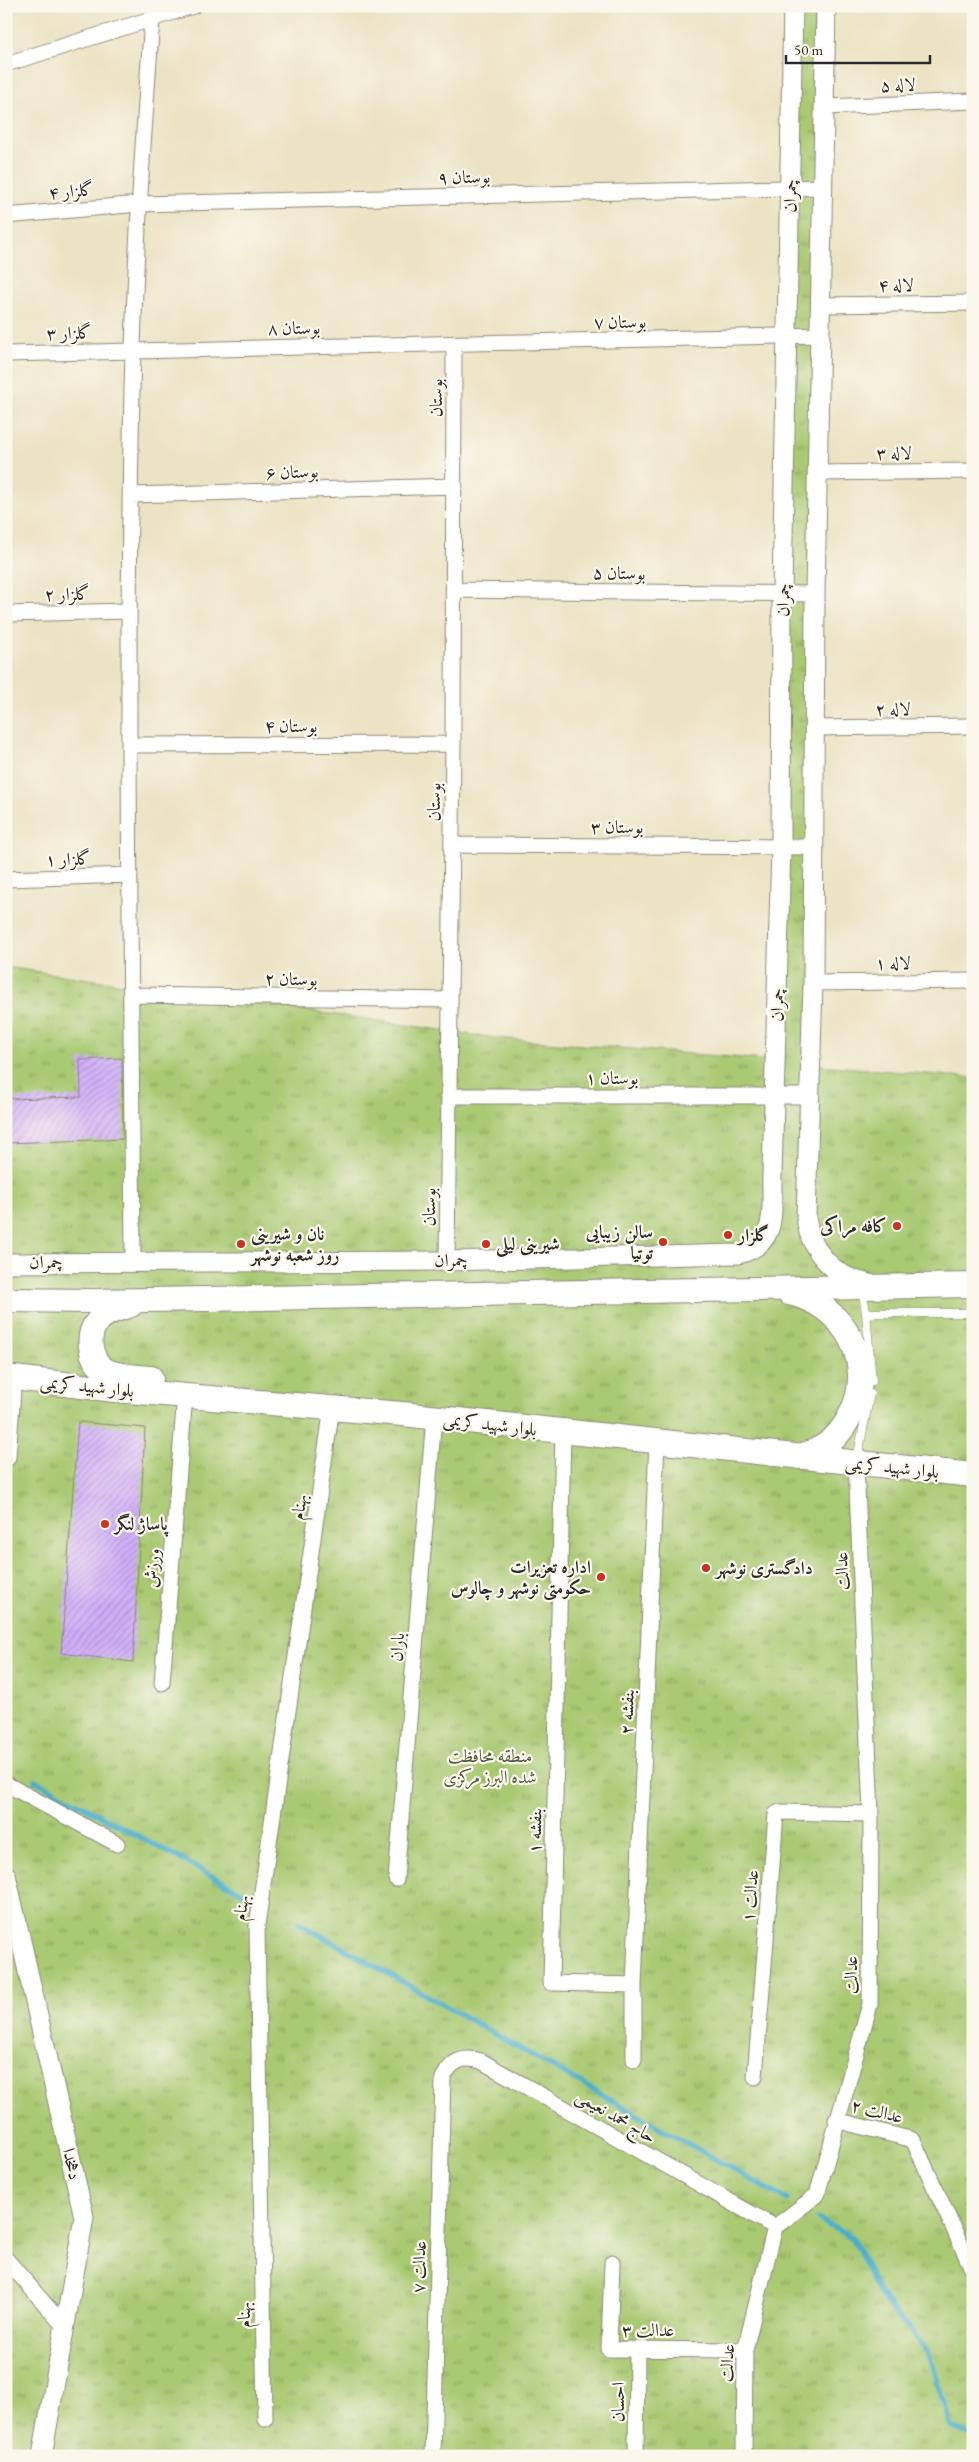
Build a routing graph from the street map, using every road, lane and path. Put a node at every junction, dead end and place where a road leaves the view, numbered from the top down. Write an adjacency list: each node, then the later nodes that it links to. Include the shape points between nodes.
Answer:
1 (193, 6): 4 (street)
2 (793, 6): 9 (street, چمران)
3 (826, 6): 7 (street, چمران)
4 (152, 19): 5 (street); 10 (street)
5 (6, 64)
6 (973, 101): 7 (street, لاله ۵)
7 (825, 107): 8 (street, چمران)
8 (824, 187): 9 (street, بوستان ۹); 13 (street, چمران)
9 (790, 188): 10 (street, بوستان ۹); 15 (street, چمران)
10 (139, 204): 11 (street, گلزار ۴); 17 (street)
11 (6, 216)
12 (973, 303): 13 (street, لاله ۴)
13 (820, 305): 14 (street, چمران)
14 (820, 335): 15 (street, بوستان ۷); 20 (street, چمران)
15 (787, 336): 16 (street, بوستان ۷); 24 (street, چمران)
16 (454, 345): 17 (street, بوستان ۸); 21 (street, بوستان)
17 (133, 349): 18 (street, گلزار ۳); 22 (street)
18 (6, 354)
19 (973, 471): 20 (street, لاله ۳)
20 (817, 473): 25 (street, چمران)
21 (454, 486): 22 (street, بوستان ۶); 23 (street, بوستان)
22 (131, 495): 26 (street)
23 (454, 590): 24 (street, بوستان ۵); 30 (street, بوستان)
24 (782, 594): 25 (street, بوستان ۵); 33 (street, چمران)
25 (815, 594): 29 (street, چمران)
26 (129, 611): 27 (street, گلزار ۲); 31 (street)
27 (6, 614)
28 (973, 726): 29 (street, لاله ۲)
29 (814, 728): 34 (street, چمران)
30 (453, 744): 31 (street, بوستان ۴); 32 (street, بوستان)
31 (128, 745): 35 (street)
32 (452, 845): 33 (street, بوستان ۳); 40 (street, بوستان)
33 (781, 847): 34 (street, بوستان ۳); 43 (street, چمران)
34 (815, 847): 38 (street, چمران)
35 (130, 875): 36 (street, گلزار ۱); 39 (street)
36 (6, 879)
37 (973, 981): 38 (street, لاله ۱)
38 (813, 983): 42 (street, چمران)
39 (131, 995): 40 (street, بوستان ۲); 44 (street)
40 (450, 1000): 41 (street, بوستان)
41 (450, 1096): 43 (street, بوستان ۱); 45 (street, بوستان)
42 (810, 1096): 43 (street, بوستان ۱); 48 (street, چمران, via 806,1218 810,1236 826,1262 843,1276)
43 (775, 1097): 45 (street, چمران, via 770,1226 765,1240 756,1249 738,1254)
44 (133, 1261): 45 (street, چمران); 46 (street, چمران)
45 (447, 1261)
46 (6, 1263)
47 (973, 1285): 48 (main road)
48 (872, 1287): 49 (main road); 52 (lane)
49 (768, 1289): 51 (main road); 64 (main road, via 822,1305 843,1324 858,1357 861,1375 857,1402 844,1427 824,1446)
50 (6, 1300): 51 (main road)
51 (147, 1300): 58 (main road, via 111,1311 96,1323 91,1353 103,1368 126,1376 201,1383)
52 (866, 1313): 53 (lane); 55 (lane)
53 (973, 1313)
54 (9, 1377): 57 (main road, بلوار شهید کریمی); 63 (street)
55 (872, 1381)
56 (870, 1394): 65 (lane)
57 (185, 1396): 58 (main road, بلوار شهید کریمی); 67 (street, ورزش)
58 (238, 1399): 59 (main road, بلوار شهید کریمی)
59 (332, 1407): 60 (main road, بلوار شهید کریمی); 85 (street, بهنام, via 257,1926)
60 (434, 1417): 61 (main road, بلوار شهید کریمی); 72 (street, باران)
61 (563, 1432): 62 (main road, بلوار شهید کریمی); 73 (street, بنفشه ۱, via 551,1983)
62 (657, 1441): 64 (main road, بلوار شهید کریمی); 73 (street, بنفشه ۲)
63 (6, 1457)
64 (799, 1457): 65 (main road, بلوار شهید کریمی)
65 (856, 1464): 66 (main road, بلوار شهید کریمی); 69 (street, عدالت)
66 (973, 1475)
67 (162, 1683)
68 (6, 1784): 70 (street)
69 (871, 1814): 75 (street, عدالت ۱, via 776,1814); 77 (street, عدالت, via 870,2004)
70 (117, 1844)
71 (6, 1874): 82 (street, دهخدا, via 84,2217)
72 (396, 1879)
73 (634, 1985): 74 (street)
74 (634, 2060)
75 (755, 2077)
76 (443, 2078): 78 (street, حاج محمد نعیمی, via 457,2060 481,2061); 87 (street, ۷ عدالت)
77 (836, 2120): 78 (street, عدالت, via 817,2195); 81 (street, عدالت ۲, via 913,2140)
78 (775, 2227): 84 (street, عدالت)
79 (6, 2259): 82 (street)
80 (612, 2262): 83 (street, عدالت ۳, via 609,2349)
81 (973, 2271)
82 (63, 2325): 86 (street, دهخدا)
83 (637, 2349): 84 (street, عدالت ۳); 88 (street, احسان)
84 (745, 2350): 89 (street, عدالت)
85 (265, 2418)
86 (42, 2456)
87 (433, 2456)
88 (636, 2456)
89 (744, 2456)

